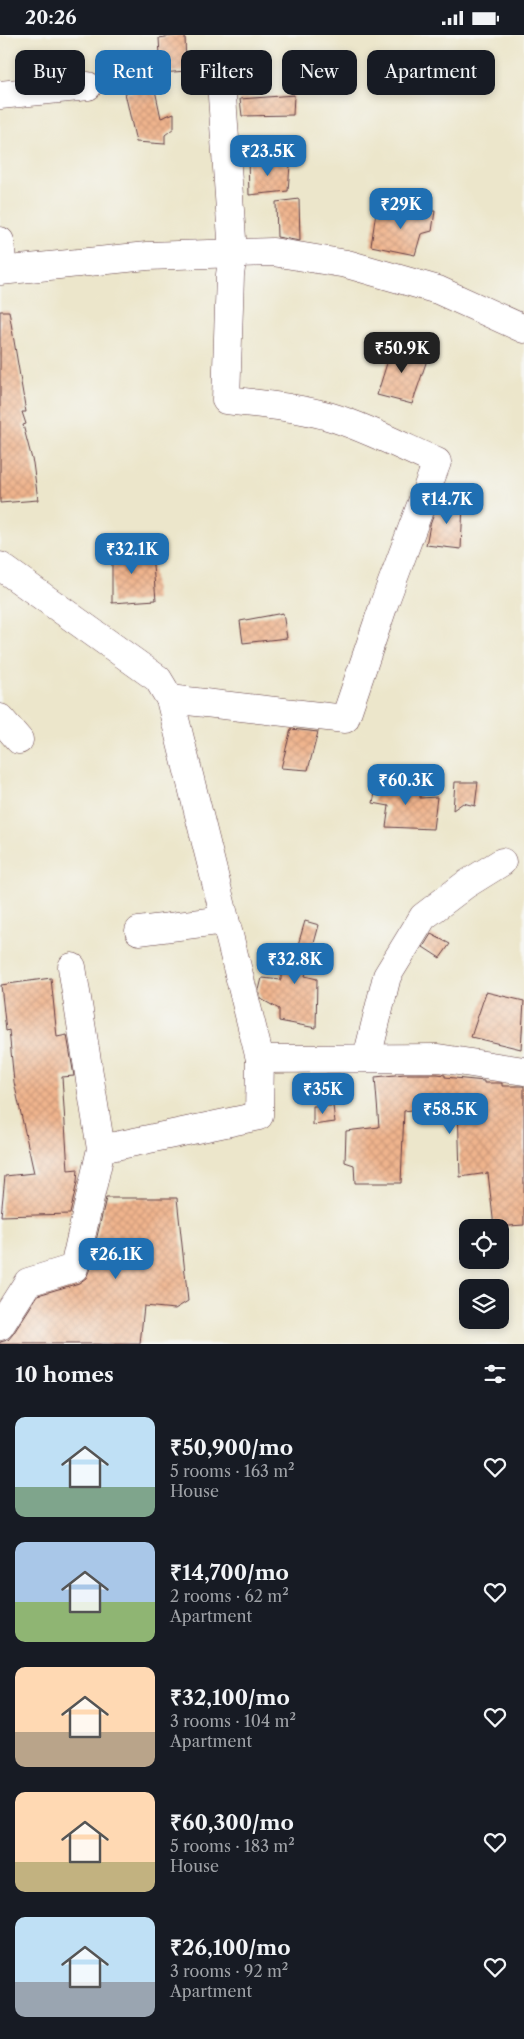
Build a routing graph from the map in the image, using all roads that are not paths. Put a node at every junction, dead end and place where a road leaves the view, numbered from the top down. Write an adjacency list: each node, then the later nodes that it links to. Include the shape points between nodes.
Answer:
1 (88, 86): 2 (street)
2 (0, 95)
3 (221, 95): 5 (street)
4 (0, 241): 6 (street)
5 (234, 253): 6 (street, via 147,256); 7 (street, via 273,252 348,264 438,290); 9 (street, via 230,275 226,400 328,416 437,462 345,719)
6 (2, 270)
7 (524, 329)
8 (0, 566): 9 (street, via 158,679)
9 (170, 699): 13 (street)
10 (0, 718): 11 (street)
11 (19, 740)
12 (502, 862): 16 (street, via 423,917 386,976)
13 (226, 920): 14 (street); 17 (street)
14 (139, 931)
15 (72, 967): 19 (street)
16 (367, 1058): 17 (street); 18 (street, via 438,1058)
17 (260, 1059): 19 (street, via 259,1116)
18 (524, 1071)
19 (101, 1149): 20 (street, via 74,1268 28,1282)
20 (0, 1326)

